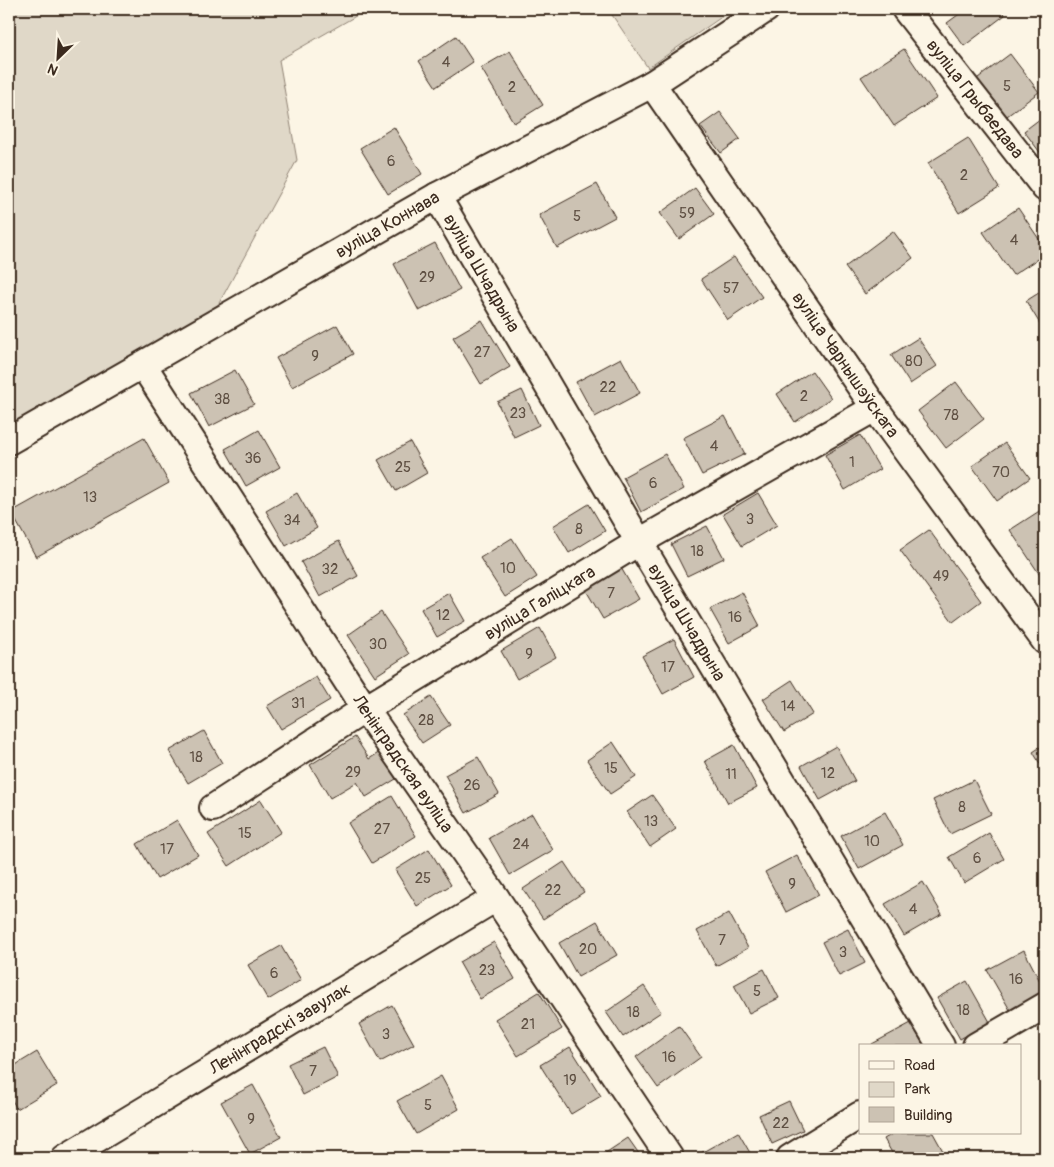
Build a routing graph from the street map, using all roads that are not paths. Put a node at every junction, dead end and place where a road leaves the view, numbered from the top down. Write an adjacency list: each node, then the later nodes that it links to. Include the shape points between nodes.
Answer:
1 (766, 9): 3 (street, вуліца Коннава)
2 (905, 9): 4 (street, вуліца Грыбаедава)
3 (652, 84): 5 (street, вуліца Коннава); 7 (street, вуліца Чарнышэўскага)
4 (1045, 188)
5 (437, 196): 6 (street, вуліца Коннава); 9 (street, вуліца Шчадрына)
6 (143, 365): 8 (street, вуліца Коннава); 11 (street, Ленінградская вуліца)
7 (875, 408): 9 (street, вуліца Галіцкага); 10 (street, вуліца Чарнышэўскага)
8 (9, 441)
9 (639, 542): 11 (street, вуліца Галіцкага); 15 (street, вуліца Шчадрына)
10 (1045, 641)
11 (365, 710): 12 (street, вуліца Галіцкага); 13 (street, Ленінградская вуліца)
12 (213, 808)
13 (496, 898): 18 (street, Ленінградскі завулак); 19 (street, Ленінградская вуліца)
14 (1045, 1006): 16 (street)
15 (940, 1044)
16 (979, 1044)
17 (859, 1116): 20 (street)
18 (65, 1158)
19 (670, 1158)
20 (790, 1158)

